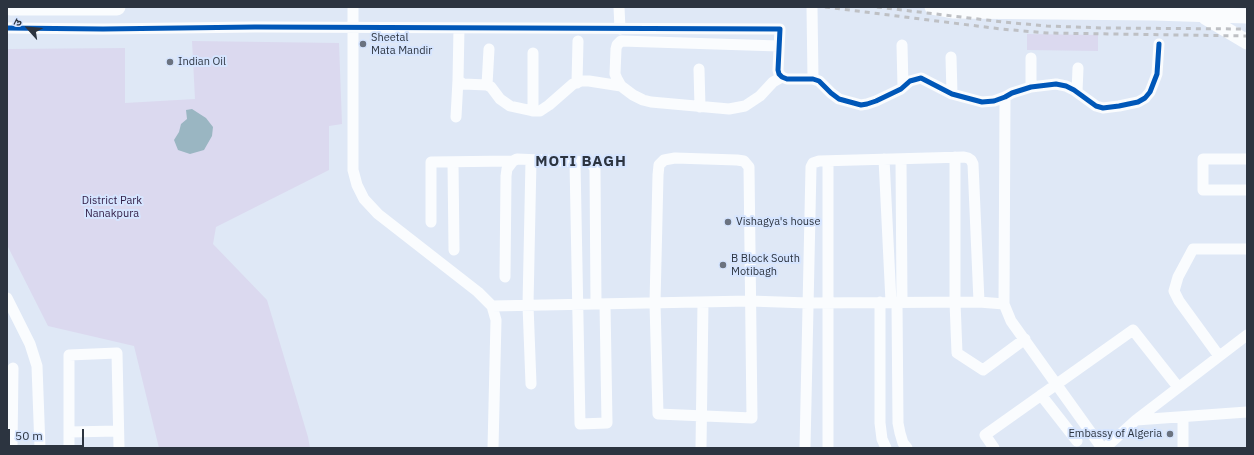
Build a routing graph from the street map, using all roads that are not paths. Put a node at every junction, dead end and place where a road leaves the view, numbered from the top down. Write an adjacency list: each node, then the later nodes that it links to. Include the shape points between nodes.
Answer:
1 (10, 7): 2 (main road)
2 (117, 7)
3 (353, 7): 12 (street)
4 (619, 7): 14 (street)
5 (812, 7): 27 (street)
6 (932, 7): 8 (street, via 954,11)
7 (1171, 7): 8 (street)
8 (1154, 14): 9 (street)
9 (1204, 16): 10 (street); 16 (street)
10 (1247, 16)
11 (7, 28): 12 (street)
12 (353, 28): 13 (street); 67 (street, via 353,170 360,192 378,214 478,292)
13 (459, 28): 14 (street); 28 (street)
14 (620, 29): 19 (street, via 780,29)
15 (578, 41): 29 (street)
16 (1247, 42)
17 (1159, 44): 34 (street, via 1157,74 1145,98 1130,104 1103,108)
18 (902, 45): 32 (street)
19 (779, 46): 26 (street, via 778,70); 31 (street, via 621,42 617,44 615,54 615,74)
20 (489, 49): 30 (street)
21 (534, 53): 38 (street)
22 (951, 58): 35 (street)
23 (1031, 58): 33 (street)
24 (1078, 68): 34 (street)
25 (699, 69): 37 (street)
26 (782, 77): 27 (street); 37 (street, via 745,106 729,109)
27 (813, 79): 32 (street, via 819,81 839,99 861,105 876,101)
28 (458, 80): 30 (street, via 463,84); 39 (street)
29 (577, 83): 31 (street, via 589,81); 38 (street, via 540,111)
30 (487, 85): 38 (street, via 510,106)
31 (621, 86): 37 (street, via 643,100)
32 (903, 87): 35 (street, via 910,81 921,78)
33 (1031, 87): 34 (street, via 1056,84); 36 (street)
34 (1077, 92)
35 (952, 94): 36 (street, via 982,102)
36 (1006, 97): 65 (street)
37 (700, 107)
38 (533, 111)
39 (456, 117)
40 (955, 157): 42 (street); 59 (street); 60 (street, via 968,158 973,164)
41 (884, 159): 42 (street); 46 (street); 58 (street)
42 (901, 159): 58 (street)
43 (1247, 159): 49 (street, via 1203,159 1203,190)
44 (531, 160): 45 (street); 48 (street); 66 (street)
45 (513, 161): 47 (street); 53 (street, via 507,169 506,176)
46 (828, 161): 57 (street); 62 (street, via 813,163 811,167)
47 (453, 162): 50 (street, via 431,162); 52 (street)
48 (576, 162): 63 (street); 64 (street, via 592,164 595,169)
49 (1247, 190)
50 (431, 222)
51 (1247, 249): 70 (street, via 1194,249 1178,277 1174,291)
52 (454, 250)
53 (505, 277)
54 (7, 298): 85 (street, via 34,354 37,366)
55 (750, 301): 56 (street); 61 (street, via 749,167 744,161 737,160 675,158 664,160 659,165); 62 (street); 77 (street, via 752,418)
56 (703, 302): 61 (street); 77 (street)
57 (828, 302): 58 (street); 62 (street); 91 (street)
58 (893, 302): 59 (street); 83 (street, via 898,423); 92 (street, via 880,423)
59 (955, 302): 60 (street); 69 (street, via 958,353 983,370)
60 (978, 302): 65 (street)
61 (655, 303): 64 (street); 77 (street, via 658,414)
62 (808, 303): 90 (street)
63 (578, 304): 64 (street); 64 (street, via 580,424 607,423); 66 (street)
64 (600, 304)
65 (1004, 304): 69 (street, via 1011,321)
66 (528, 305): 67 (street); 72 (street)
67 (492, 306): 88 (street, via 496,320)
68 (1247, 335): 70 (street)
69 (1025, 339): 73 (street)
70 (1219, 356): 74 (street)
71 (13, 368): 84 (street)
72 (531, 384)
73 (1057, 384): 74 (street, via 1133,330); 75 (street); 94 (street)
74 (1178, 387): 79 (street)
75 (1041, 395): 82 (street); 93 (street, via 985,435)
76 (1247, 412): 78 (street)
77 (701, 415): 89 (street)
78 (1183, 417): 79 (street); 95 (street)
79 (1136, 420): 94 (street)
80 (118, 431): 81 (street); 81 (street, via 117,353 69,355); 87 (street)
81 (69, 432): 86 (street)
82 (1078, 441)
83 (905, 447)
84 (12, 448)
85 (40, 448)
86 (69, 448)
87 (118, 448)
88 (493, 448)
89 (701, 448)
90 (805, 448)
91 (828, 448)
92 (886, 448)
93 (994, 448)
94 (1104, 448)
95 (1183, 448)

